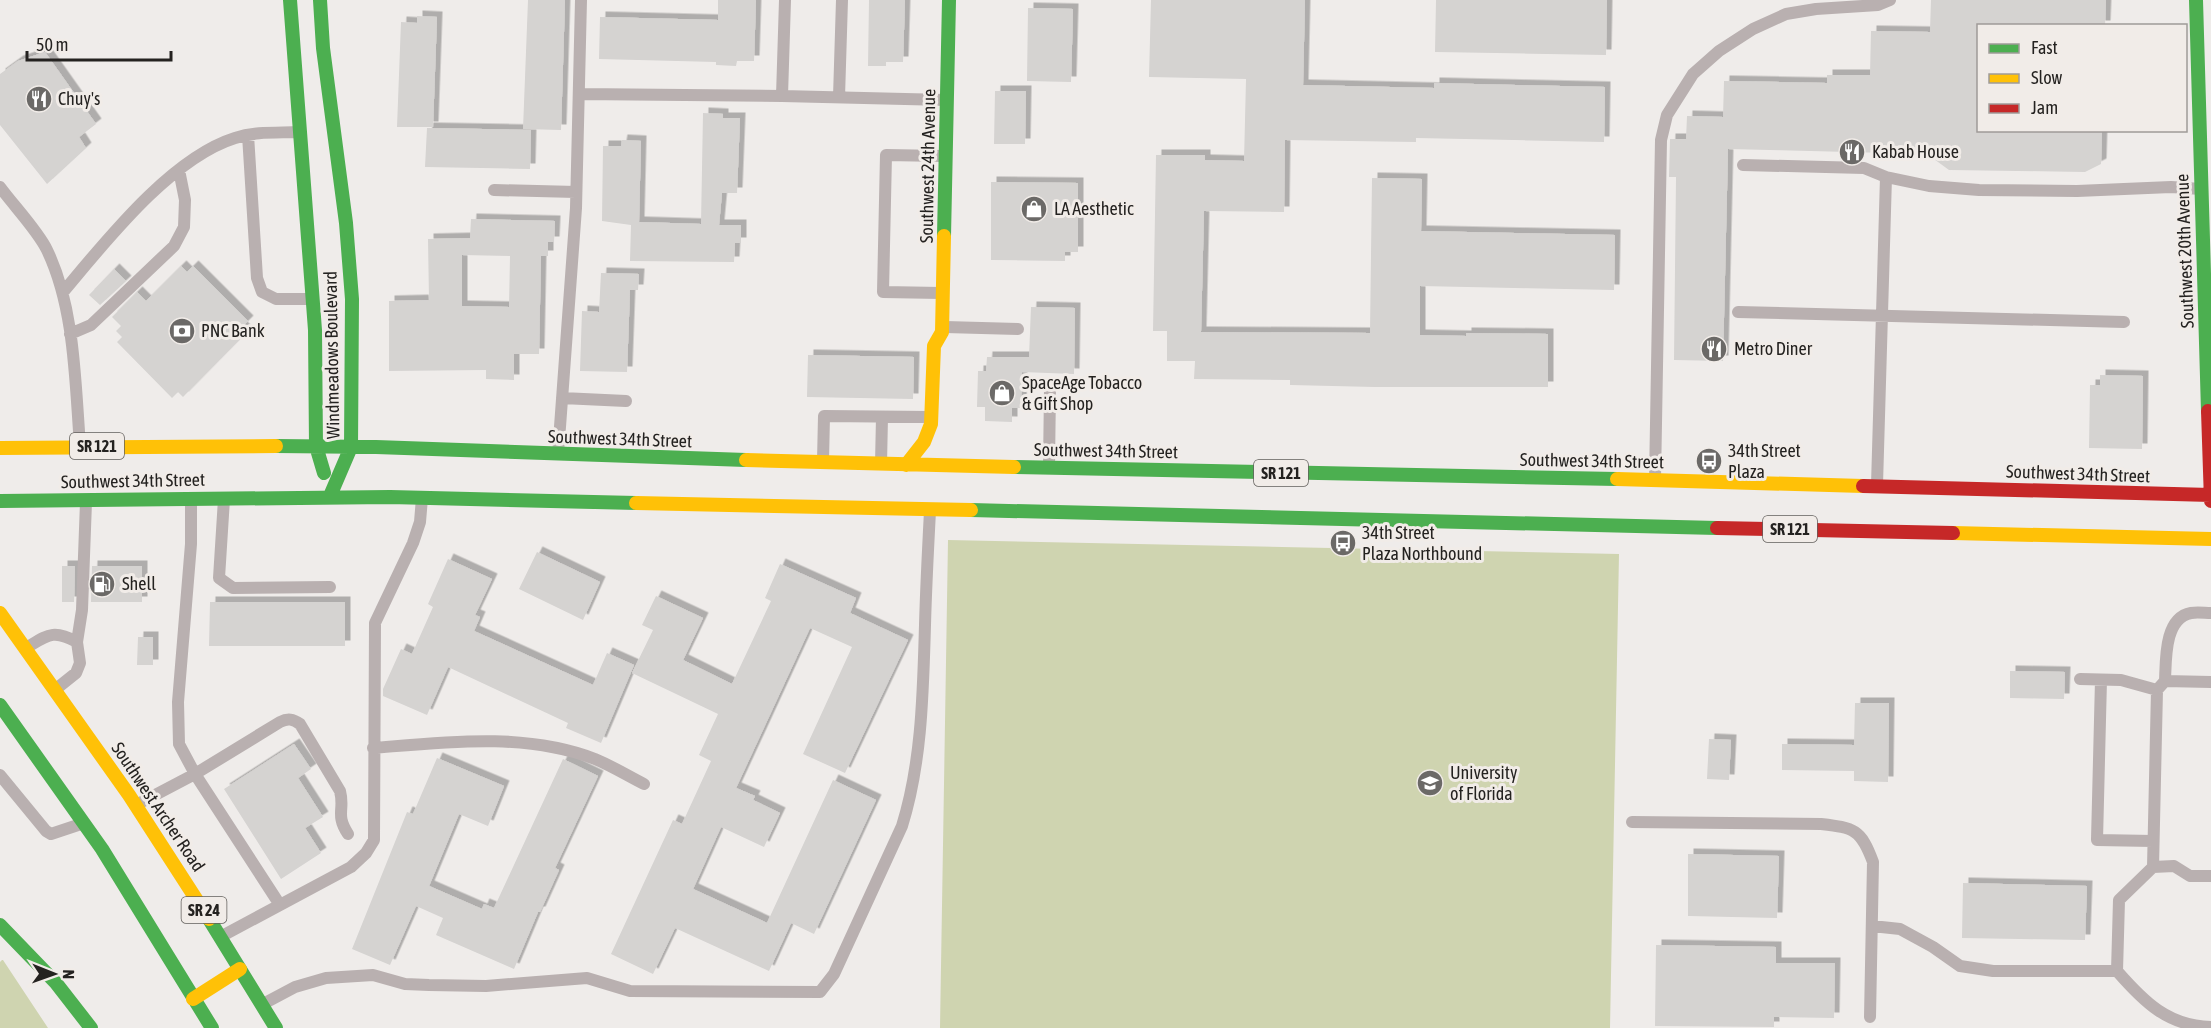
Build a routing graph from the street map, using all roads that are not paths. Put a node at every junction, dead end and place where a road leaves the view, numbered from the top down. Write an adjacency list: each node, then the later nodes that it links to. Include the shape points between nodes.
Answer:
1 (290, 0): 13 (main road, Windmeadows Boulevard)
2 (320, 0): 13 (main road, Windmeadows Boulevard)
3 (582, 0): 9 (lane)
4 (785, 0): 10 (lane)
5 (842, 0): 11 (lane)
6 (949, 0): 12 (main road, Southwest 24th Avenue)
7 (1890, 0): 51 (lane, via 1878,5 1786,14 1753,29 1693,74 1667,115 1661,140)
8 (2196, 0): 21 (main road, Southwest 20th Avenue)
9 (579, 94): 10 (lane); 22 (lane)
10 (783, 96): 11 (lane)
11 (839, 98): 12 (lane)
12 (947, 100): 15 (main road, Southwest 24th Avenue)
13 (317, 131): 14 (lane); 25 (main road, Windmeadows Boulevard); 40 (main road, Windmeadows Boulevard, via 346,223 352,298)
14 (248, 135): 17 (lane, via 196,156); 25 (lane, via 257,278 262,292 276,299)
15 (946, 156): 24 (main road, Southwest 24th Avenue); 24 (lane, via 886,155 883,292)
16 (1743, 165): 18 (lane, via 1864,168)
17 (179, 170): 23 (lane, via 124,221); 31 (lane, via 185,200 184,227 174,246 91,325)
18 (1886, 177): 21 (lane, via 1979,190); 27 (lane)
19 (1, 190): 23 (lane, via 47,249)
20 (494, 190): 22 (lane)
21 (2206, 190): 56 (main road, Southwest 20th Avenue)
22 (576, 192): 34 (lane)
23 (63, 292): 31 (lane)
24 (943, 293): 29 (main road, Southwest 24th Avenue)
25 (313, 299): 38 (main road, Windmeadows Boulevard)
26 (1738, 312): 27 (lane)
27 (1883, 316): 28 (lane); 54 (lane)
28 (2124, 322)
29 (942, 329): 30 (lane); 32 (main road); 37 (main road, Southwest 24th Avenue, via 934,346)
30 (1018, 329)
31 (70, 334): 39 (lane)
32 (950, 345)
33 (1050, 389): 47 (lane)
34 (562, 398): 35 (lane); 42 (lane)
35 (626, 401)
36 (882, 417): 37 (lane); 44 (lane, via 824,416); 45 (lane)
37 (932, 417): 46 (main road, Southwest 24th Avenue, via 929,433)
38 (316, 446): 39 (main road, Southwest 34th Street / SR 121); 40 (main road, Southwest 34th Street / SR 121); 57 (main road, Windmeadows Boulevard)
39 (80, 447): 41 (main road, Southwest 34th Street / SR 121)
40 (351, 447): 42 (main road, Southwest 34th Street / SR 121); 57 (main road, Windmeadows Boulevard)
41 (0, 448)
42 (558, 455): 44 (main road, Southwest 34th Street / SR 121); 48 (main road)
43 (947, 460): 46 (main road, Southwest 34th Street / SR 121); 47 (main road, Southwest 34th Street / SR 121); 50 (main road)
44 (823, 463): 45 (main road, Southwest 34th Street / SR 121)
45 (881, 464): 46 (main road, Southwest 34th Street / SR 121)
46 (906, 465)
47 (1049, 468): 49 (main road, Southwest 34th Street / SR 121)
48 (550, 469)
49 (1172, 471): 51 (main road, Southwest 34th Street / SR 121); 52 (main road)
50 (935, 476)
51 (1654, 480): 54 (main road, Southwest 34th Street / SR 121)
52 (1147, 484)
53 (511, 486): 62 (main road)
54 (1877, 486): 56 (main road, Southwest 34th Street / SR 121); 67 (main road)
55 (757, 493): 68 (main road)
56 (2211, 495): 66 (main road, Southwest 20th Avenue)
57 (330, 496): 59 (main road, Southwest 34th Street / SR 121); 61 (main road, Southwest 34th Street / SR 121)
58 (954, 496): 69 (main road)
59 (422, 497): 62 (main road, Southwest 34th Street / SR 121); 85 (lane, via 413,543 375,623)
60 (191, 498): 61 (main road, Southwest 34th Street / SR 121); 63 (main road, Southwest 34th Street / SR 121); 86 (lane, via 178,702 179,744)
61 (224, 498): 74 (lane, via 219,578 233,588)
62 (478, 499): 68 (main road, Southwest 34th Street / SR 121)
63 (86, 500): 65 (main road, Southwest 34th Street / SR 121); 77 (lane)
64 (0, 501): 65 (main road, Southwest 34th Street / SR 121)
65 (27, 501): 71 (main road)
66 (2211, 501)
67 (1864, 504)
68 (723, 505): 69 (main road, Southwest 34th Street / SR 121)
69 (930, 510): 72 (main road, Southwest 34th Street / SR 121); 103 (lane, via 922,694 907,808 834,974 820,992 630,991 587,978 486,986 429,985 405,984 373,975 326,978 294,987)
70 (1748, 513): 72 (main road)
71 (10, 514)
72 (1720, 527): 73 (main road, Southwest 34th Street / SR 121)
73 (2211, 539)
74 (330, 587)
75 (0, 613): 78 (main road, Southwest Archer Road / SR 24)
76 (2211, 613): 82 (lane, via 2189,613 2174,625)
77 (77, 642): 78 (lane, via 64,635 48,634); 83 (lane, via 80,663 76,673)
78 (26, 648): 83 (main road, Southwest Archer Road / SR 24)
79 (2080, 679): 80 (lane)
80 (2101, 680): 82 (lane); 93 (lane, via 2097,840)
81 (2211, 682): 82 (lane)
82 (2161, 685): 93 (lane)
83 (55, 690): 89 (main road, Southwest Archer Road / SR 24)
84 (1, 709): 91 (main road)
85 (373, 748): 88 (lane, via 470,740 553,748 595,759); 96 (lane, via 374,840 351,867)
86 (195, 774): 89 (lane); 92 (lane, via 280,722 294,720 340,791 341,823); 96 (lane)
87 (0, 775): 91 (lane, via 51,834)
88 (644, 784)
89 (136, 805): 99 (main road, Southwest Archer Road / SR 24)
90 (1632, 822): 98 (lane, via 1821,824 1849,828 1865,841 1873,862)
91 (83, 823): 102 (main road)
92 (348, 834)
93 (2153, 841): 94 (lane)
94 (2153, 867): 95 (lane, via 2174,866 2190,876); 101 (lane, via 2119,900)
95 (2211, 876)
96 (280, 905): 99 (lane)
97 (0, 925): 106 (main road)
98 (1872, 926): 101 (lane, via 1900,928 1960,966 1993,971); 104 (lane)
99 (221, 937): 100 (main road, Southwest Archer Road / SR 24)
100 (240, 969): 102 (main road); 103 (main road, Southwest Archer Road / SR 24)
101 (2117, 971): 105 (lane, via 2152,1008 2173,1020)
102 (193, 999): 107 (main road); 108 (main road)
103 (261, 1004): 109 (main road, Southwest Archer Road / SR 24)
104 (1870, 1017)
105 (2211, 1027)
106 (91, 1028)
107 (202, 1028)
108 (212, 1028)
109 (276, 1028)

